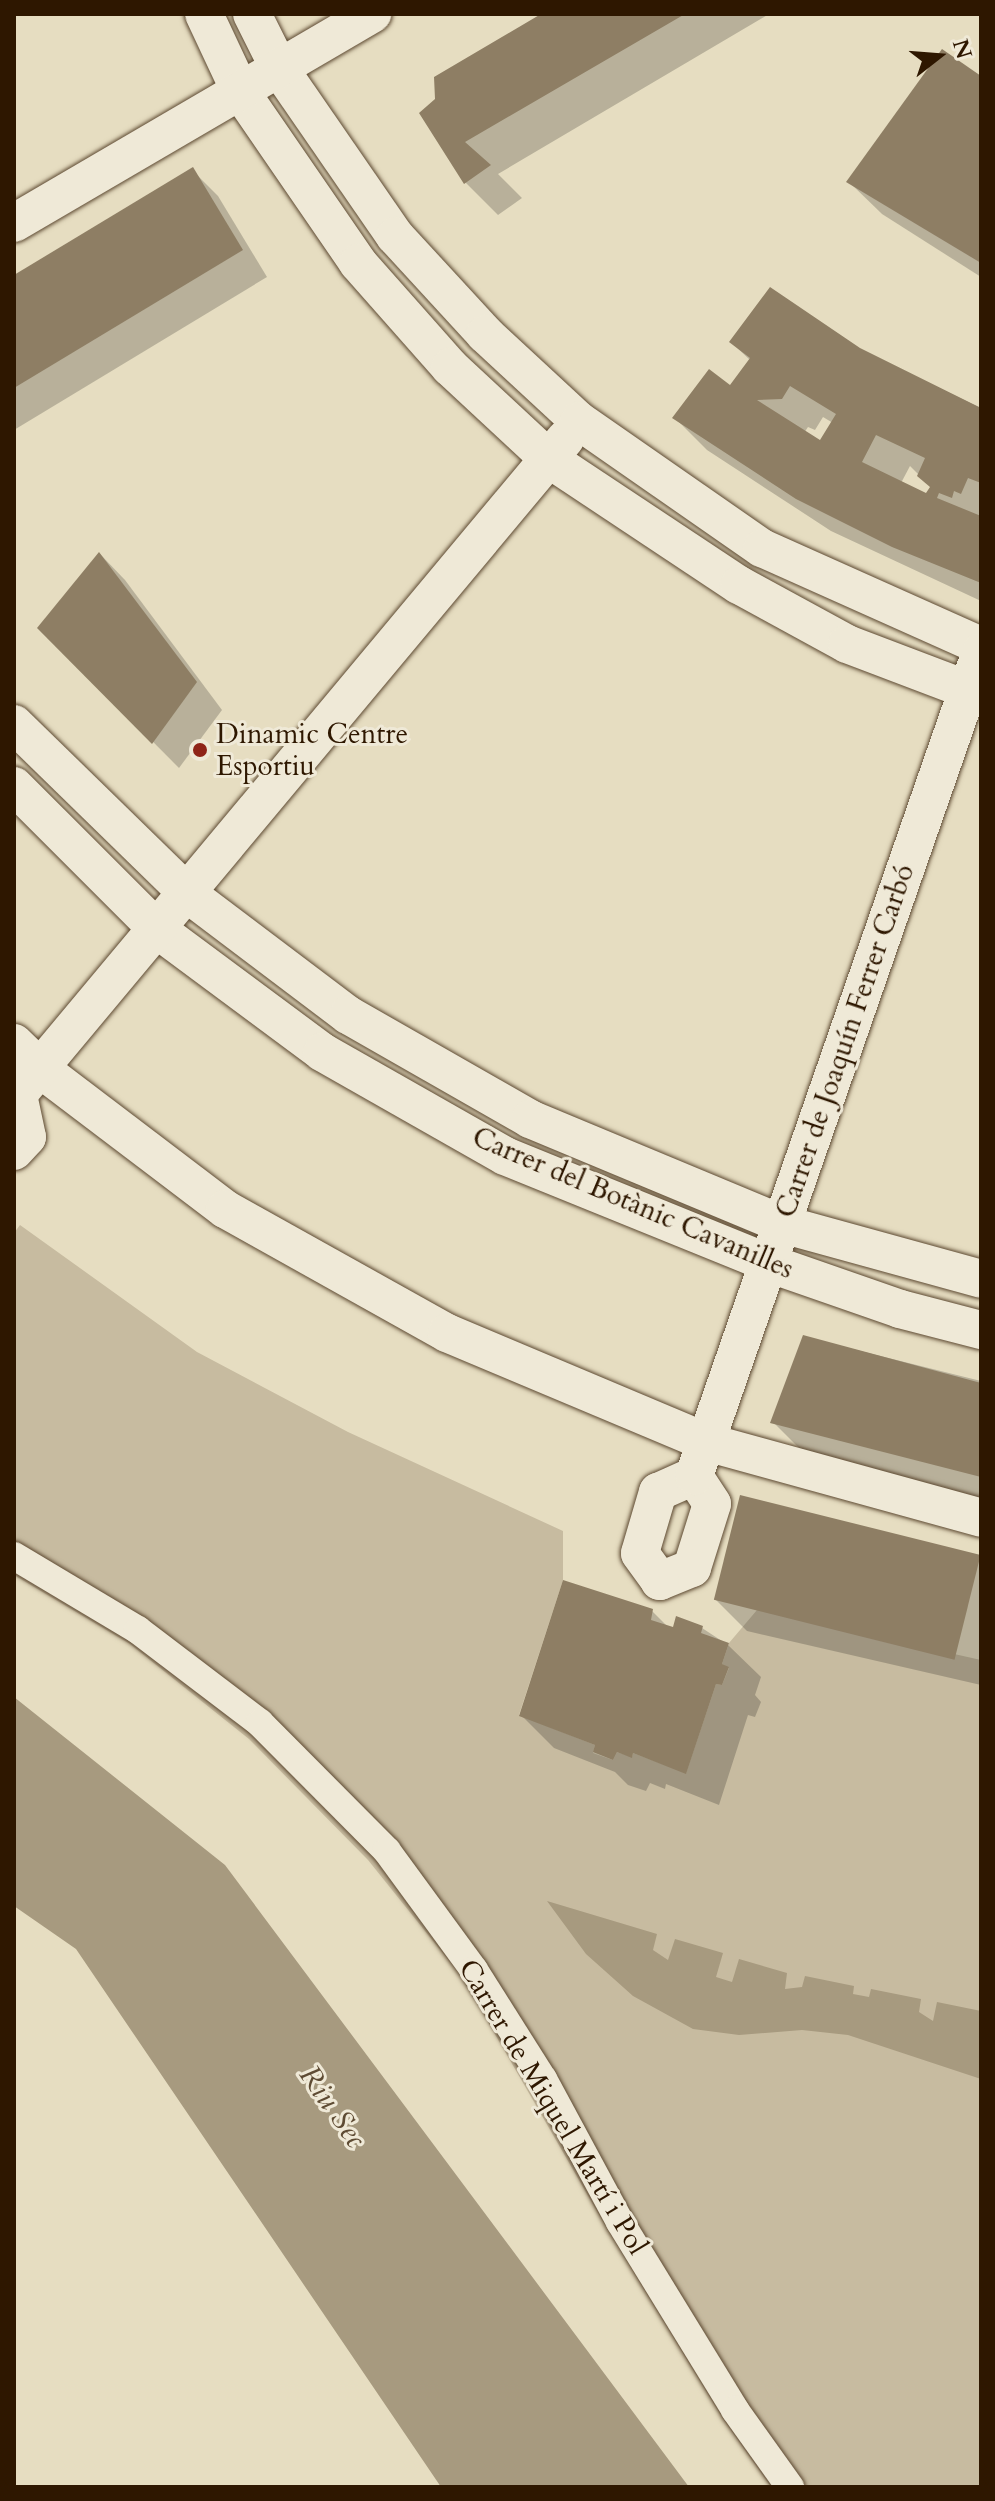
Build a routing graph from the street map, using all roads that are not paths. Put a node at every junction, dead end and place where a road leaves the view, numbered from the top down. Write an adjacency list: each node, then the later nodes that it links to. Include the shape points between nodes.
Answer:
1 (204, 14): 5 (street)
2 (252, 14): 4 (street)
3 (372, 14): 4 (street)
4 (279, 68): 5 (street); 7 (street, via 395,236 485,334)
5 (240, 91): 6 (street); 8 (street, via 358,263 450,367)
6 (14, 223)
7 (579, 421): 8 (street); 9 (street, via 762,548)
8 (549, 459): 10 (street, via 739,585 847,644); 13 (street)
9 (981, 649): 10 (street, Carrer de Joaquín Ferrer Carbó)
10 (974, 694): 18 (street, Carrer de Joaquín Ferrer Carbó)
11 (14, 724): 13 (street, Carrer del Botànic Cavanilles)
12 (14, 786): 14 (street, Carrer del Botànic Cavanilles)
13 (188, 894): 14 (street); 18 (street, Carrer del Botànic Cavanilles, via 348,1015 530,1119)
14 (158, 930): 16 (street); 19 (street, Carrer del Botànic Cavanilles, via 322,1052 505,1156)
15 (14, 1043): 16 (street)
16 (25, 1089): 17 (street, via 27,1137); 22 (street, via 447,1333)
17 (14, 1151)
18 (782, 1224): 19 (street, Carrer de Joaquín Ferrer Carbó); 20 (street, Carrer del Botànic Cavanilles)
19 (768, 1263): 21 (street, Carrer del Botànic Cavanilles, via 900,1309); 22 (street, Carrer de Joaquín Ferrer Carbó)
20 (981, 1279)
21 (981, 1330)
22 (700, 1459): 23 (street)
23 (981, 1518)
24 (14, 1556): 25 (street, Carrer de Miquel Martí i Pol, via 138,1630 260,1723 387,1851 474,1970 735,2410)
25 (790, 2487)

